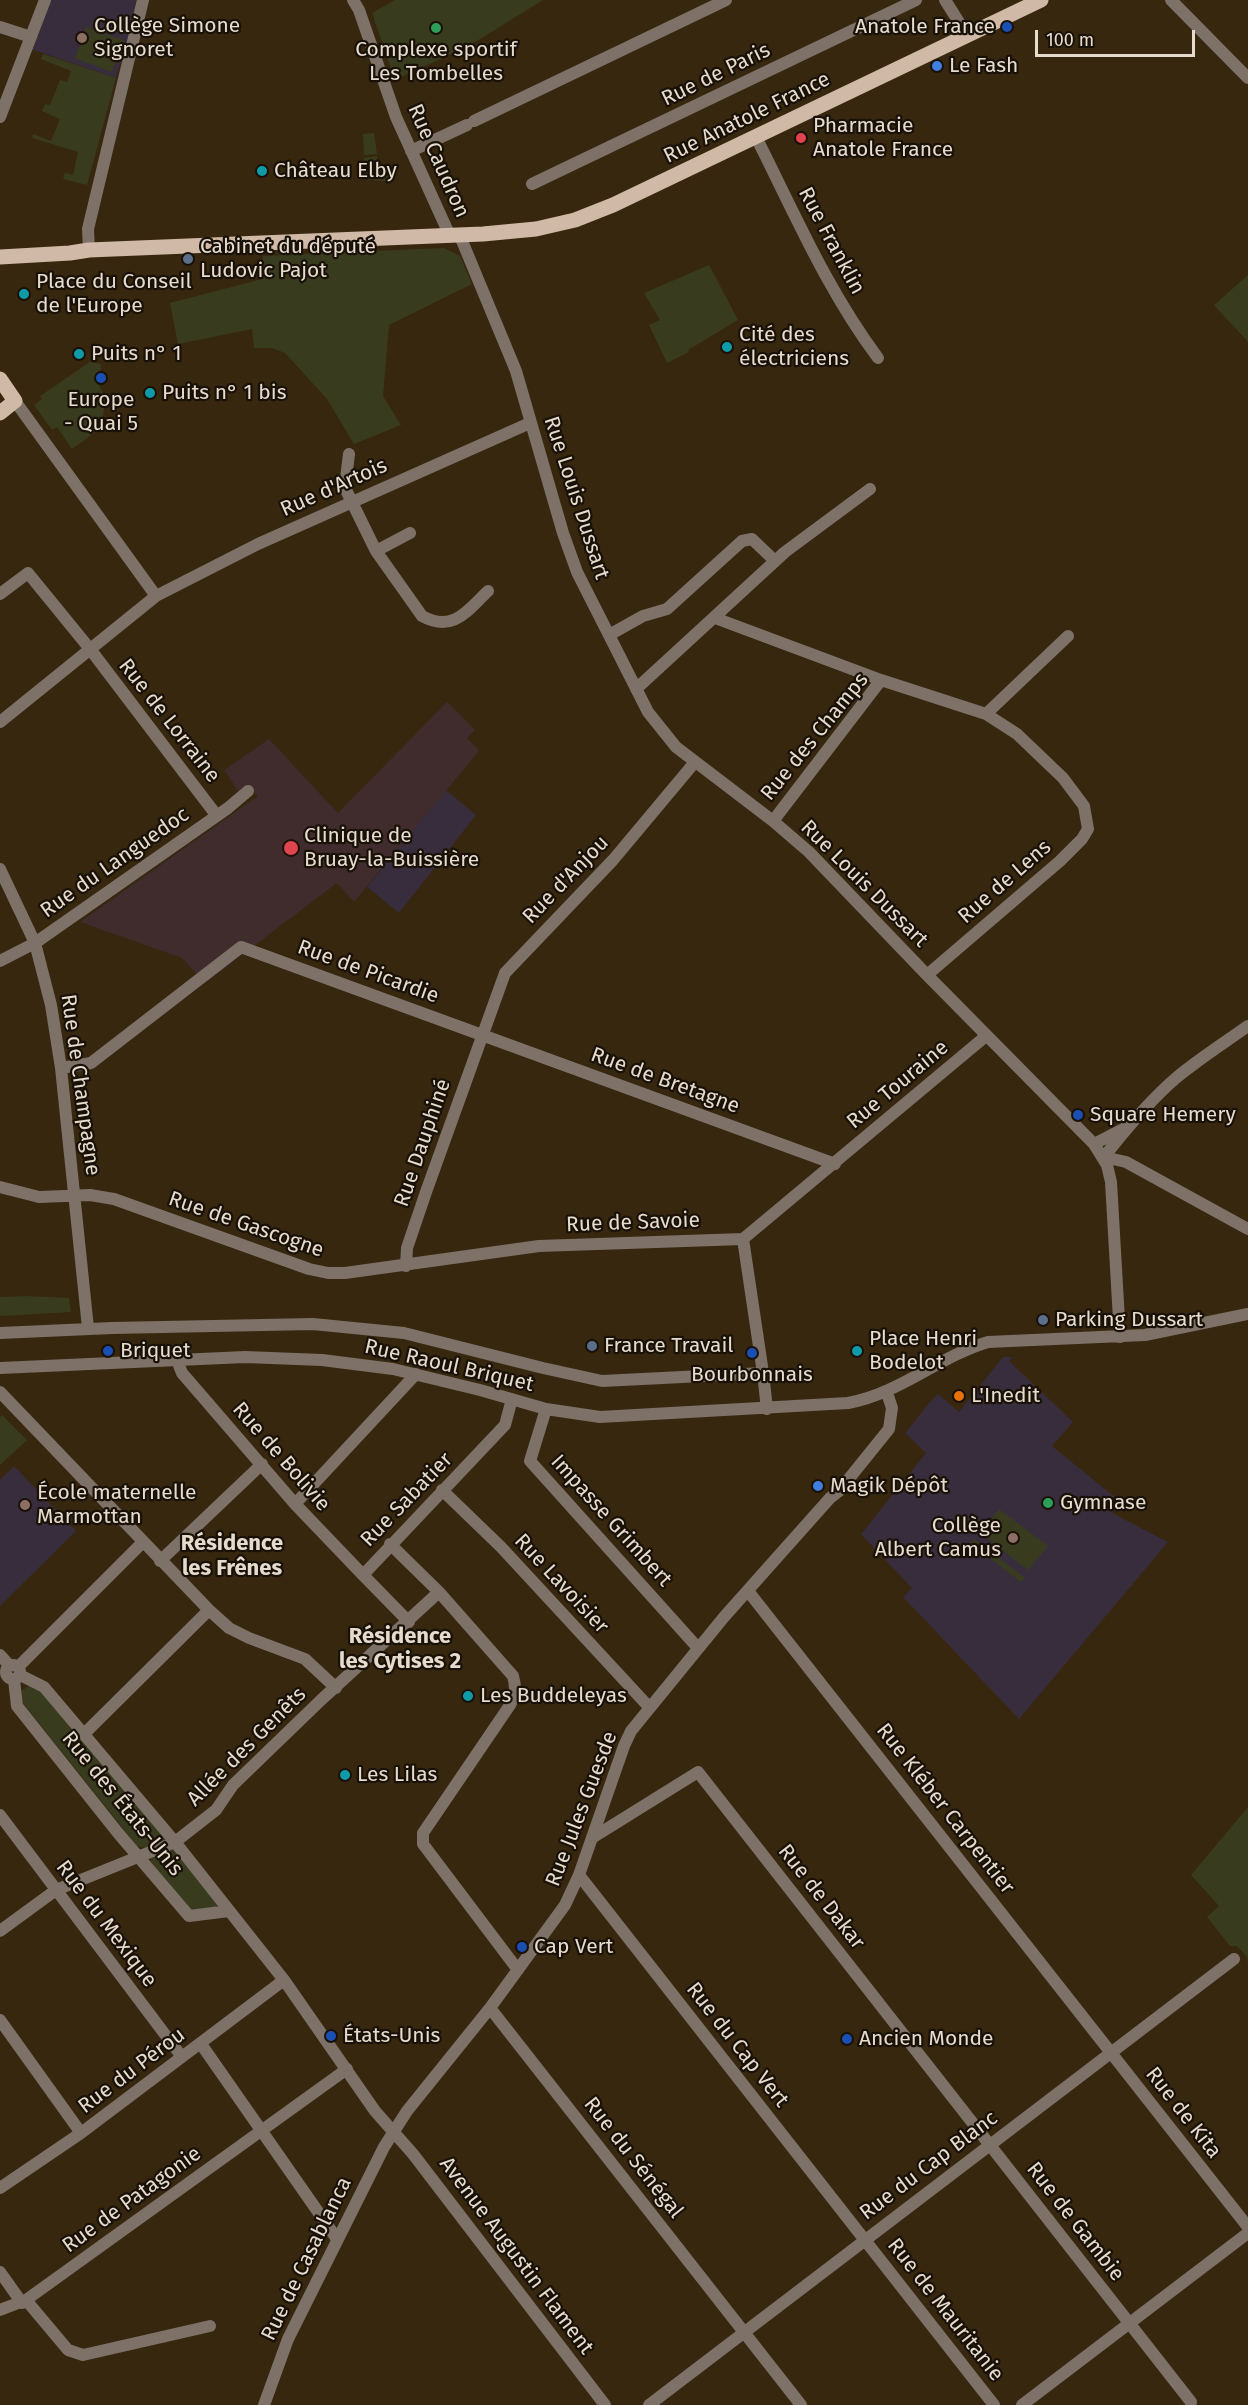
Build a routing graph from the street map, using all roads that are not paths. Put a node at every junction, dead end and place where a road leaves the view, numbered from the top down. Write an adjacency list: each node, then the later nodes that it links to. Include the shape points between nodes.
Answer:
1 (45, 0): 10 (street)
2 (143, 0): 18 (street, via 87,233)
3 (353, 0): 15 (street, Rue Caudron)
4 (726, 0): 15 (street)
5 (916, 0): 16 (street, Rue de Paris)
6 (945, 0): 11 (street)
7 (1041, 0): 11 (main road, Rue Anatole France)
8 (1171, 0): 12 (street)
9 (0, 27): 10 (street)
10 (31, 37): 13 (street)
11 (964, 37): 14 (main road, Rue Anatole France)
12 (1248, 78)
13 (0, 117)
14 (756, 137): 17 (main road, Rue Anatole France, via 575,220 536,229); 21 (street, Rue Franklin, via 817,262)
15 (411, 152): 17 (street, Rue Caudron)
16 (532, 184)
17 (455, 236): 18 (main road, Rue Anatole France); 25 (street, Rue Louis Dussart, via 516,370)
18 (97, 249): 19 (main road); 20 (main road)
19 (0, 250)
20 (0, 257)
21 (878, 358)
22 (0, 379): 23 (main road)
23 (15, 401): 24 (main road); 34 (street)
24 (0, 413)
25 (530, 423): 28 (street, Rue d'Artois); 36 (street, Rue Louis Dussart, via 568,549)
26 (349, 454): 28 (street, via 345,486)
27 (870, 489): 31 (street)
28 (351, 502): 30 (street); 34 (street, Rue d'Artois)
29 (410, 533): 30 (street)
30 (376, 551): 32 (street, via 422,616 431,620 449,622 459,618)
31 (775, 561): 35 (street); 36 (street, via 752,539 742,541 667,609 643,616)
32 (488, 591)
33 (0, 594): 38 (street, Rue de Lorraine, via 28,573)
34 (156, 596): 38 (street, Rue d'Artois)
35 (715, 618): 39 (street); 40 (street)
36 (609, 635): 40 (street, Rue Louis Dussart)
37 (1068, 636): 41 (street)
38 (90, 649): 42 (street, Rue d'Artois); 46 (street, Rue de Lorraine)
39 (881, 680): 41 (street, Rue des Champs); 47 (street, Rue des Champs)
40 (636, 689): 43 (street, Rue Louis Dussart, via 661,730)
41 (986, 714): 45 (street, Rue des Champs, via 1017,734 1063,778)
42 (0, 722)
43 (695, 762): 47 (street, Rue Louis Dussart); 53 (street, Rue d'Anjou, via 613,860 510,966)
44 (248, 791): 46 (street, Rue du Languedoc)
45 (1084, 806): 51 (street, Rue de Lens, via 1088,829 1082,839)
46 (217, 816): 49 (street, Rue du Languedoc)
47 (773, 821): 51 (street, Rue Louis Dussart, via 809,852)
48 (0, 869): 49 (street, Rue de Champagne)
49 (35, 943): 50 (street, Rue du Languedoc); 55 (street, Rue de Champagne)
50 (0, 961)
51 (927, 975): 54 (street, Rue Louis Dussart)
52 (1248, 1026): 56 (street, via 1176,1078)
53 (482, 1035): 55 (street, Rue de Picardie, via 241,946 91,1063); 59 (street, Rue de Bretagne); 64 (street, Rue Dauphiné, via 407,1248)
54 (986, 1036): 57 (street, Rue Louis Dussart); 59 (street, Rue Touraine)
55 (61, 1068): 61 (street, Rue de Champagne)
56 (1127, 1128): 57 (street); 58 (street)
57 (1094, 1144): 58 (street, Rue Louis Dussart)
58 (1104, 1157): 62 (street, via 1126,1162); 68 (street, Rue Louis Dussart, via 1111,1182)
59 (835, 1164): 63 (street)
60 (0, 1187): 61 (street, Rue de Gascogne, via 39,1197)
61 (75, 1196): 64 (street, Rue de Gascogne, via 114,1199 309,1269 328,1273); 66 (street, Rue de Champagne)
62 (1248, 1229)
63 (743, 1239): 64 (street, Rue de Savoie, via 539,1246); 71 (street)
64 (406, 1266)
65 (1248, 1314): 68 (street)
66 (88, 1328): 67 (street); 71 (street, via 313,1324 404,1333 603,1380)
67 (0, 1333)
68 (1120, 1337): 74 (street, via 988,1342)
69 (177, 1360): 70 (street, Rue Raoul Briquet); 72 (street, Rue Raoul Briquet, via 297,1358); 78 (street, Rue de Bolivie, via 182,1373)
70 (0, 1368)
71 (763, 1373): 77 (street)
72 (416, 1374): 75 (street, Rue Raoul Briquet); 80 (street)
73 (0, 1392): 81 (street)
74 (886, 1393): 77 (street, Rue Raoul Briquet, via 848,1403); 85 (street, Rue Jules Guesde, via 892,1408 889,1429)
75 (512, 1399): 76 (street, Rue Raoul Briquet); 79 (street, Rue Sabatier, via 505,1425)
76 (546, 1408): 77 (street, Rue Raoul Briquet, via 600,1417); 89 (street, Impasse Grimbert, via 530,1461)
77 (766, 1409)
78 (262, 1464): 80 (street, Rue de Bolivie); 83 (street)
79 (442, 1490): 82 (street, Rue Sabatier); 93 (street, Rue Lavoisier, via 501,1547)
80 (295, 1504): 84 (street, Rue de Bolivie)
81 (143, 1542): 83 (street); 91 (street)
82 (390, 1544): 84 (street, Rue Sabatier); 86 (street)
83 (160, 1561): 87 (street)
84 (363, 1575): 88 (street, Rue Sabatier)
85 (748, 1591): 89 (street, Rue Jules Guesde); 109 (street, Rue Kléber Carpentier)
86 (439, 1592): 88 (street, Allée des Genêts); 104 (street, via 513,1676 516,1686 510,1705 423,1833 423,1844)
87 (208, 1610): 92 (street, via 229,1628 304,1659); 94 (street)
88 (409, 1622): 92 (street, Allée des Genêts)
89 (698, 1648): 93 (street, Rue Jules Guesde)
90 (0, 1655): 91 (street)
91 (11, 1673): 94 (street, Rue des États-Unis, via 44,1687); 98 (street, Rue des États-Unis, via 17,1706)
92 (336, 1688): 97 (street, Allée des Genêts, via 233,1785 216,1810)
93 (649, 1707): 96 (street, Rue Jules Guesde, via 624,1746)
94 (84, 1734): 97 (street, Rue des États-Unis)
95 (0, 1815): 100 (street, Rue du Mexique)
96 (592, 1838): 99 (street, Rue Jules Guesde); 115 (street, Rue de Dakar, via 698,1772)
97 (175, 1842): 98 (street, Allée des Genêts); 101 (street, Rue des États-Unis)
98 (139, 1858): 100 (street, Allée des Genêts); 101 (street, Rue des États-Unis, via 189,1916)
99 (579, 1875): 104 (street, Rue Jules Guesde, via 560,1914); 120 (street, Rue du Cap Vert)
100 (56, 1890): 102 (street, Allée des Genêts); 110 (street, Rue du Mexique)
101 (229, 1911): 105 (street, Rue des États-Unis)
102 (0, 1930)
103 (1234, 1959): 109 (street, Rue du Cap Blanc)
104 (518, 1970): 106 (street, Rue Jules Guesde)
105 (284, 1980): 108 (street, Rue du Pérou); 111 (street, Rue des États-Unis)
106 (490, 2008): 114 (street, Rue Jules Guesde); 126 (street, Rue du Sénégal)
107 (0, 2020): 113 (street)
108 (201, 2044): 110 (street, Rue du Pérou); 112 (street)
109 (1110, 2052): 115 (street, Rue du Cap Blanc); 117 (street, Rue de Kita)
110 (182, 2057): 113 (street, Rue du Pérou)
111 (347, 2069): 112 (street, Rue de Patagonie); 114 (street, Rue des États-Unis)
112 (261, 2130): 119 (street); 122 (street, Rue de Patagonie)
113 (81, 2133): 116 (street, Rue du Pérou)
114 (393, 2133): 119 (street, Rue de Casablanca); 129 (street, Avenue Augustin Flament)
115 (990, 2145): 120 (street, Rue du Cap Blanc); 124 (street, Rue de Gambie)
116 (0, 2188)
117 (1248, 2227)
118 (1248, 2233): 124 (street)
119 (337, 2239): 128 (street, Rue de Casablanca, via 288,2339)
120 (865, 2240): 126 (street, Rue du Cap Blanc); 132 (street, Rue de Mauritanie)
121 (0, 2272): 122 (street)
122 (24, 2302): 123 (street, Rue de Patagonie); 125 (street, via 68,2350 83,2355)
123 (0, 2310)
124 (1129, 2323): 127 (street, Rue de Gambie); 133 (street)
125 (210, 2326)
126 (743, 2334): 130 (street, Rue du Cap Blanc); 131 (street, Rue du Sénégal)
127 (1191, 2402)
128 (264, 2405)
129 (605, 2405)
130 (649, 2405)
131 (801, 2405)
132 (994, 2405)
133 (1022, 2405)

